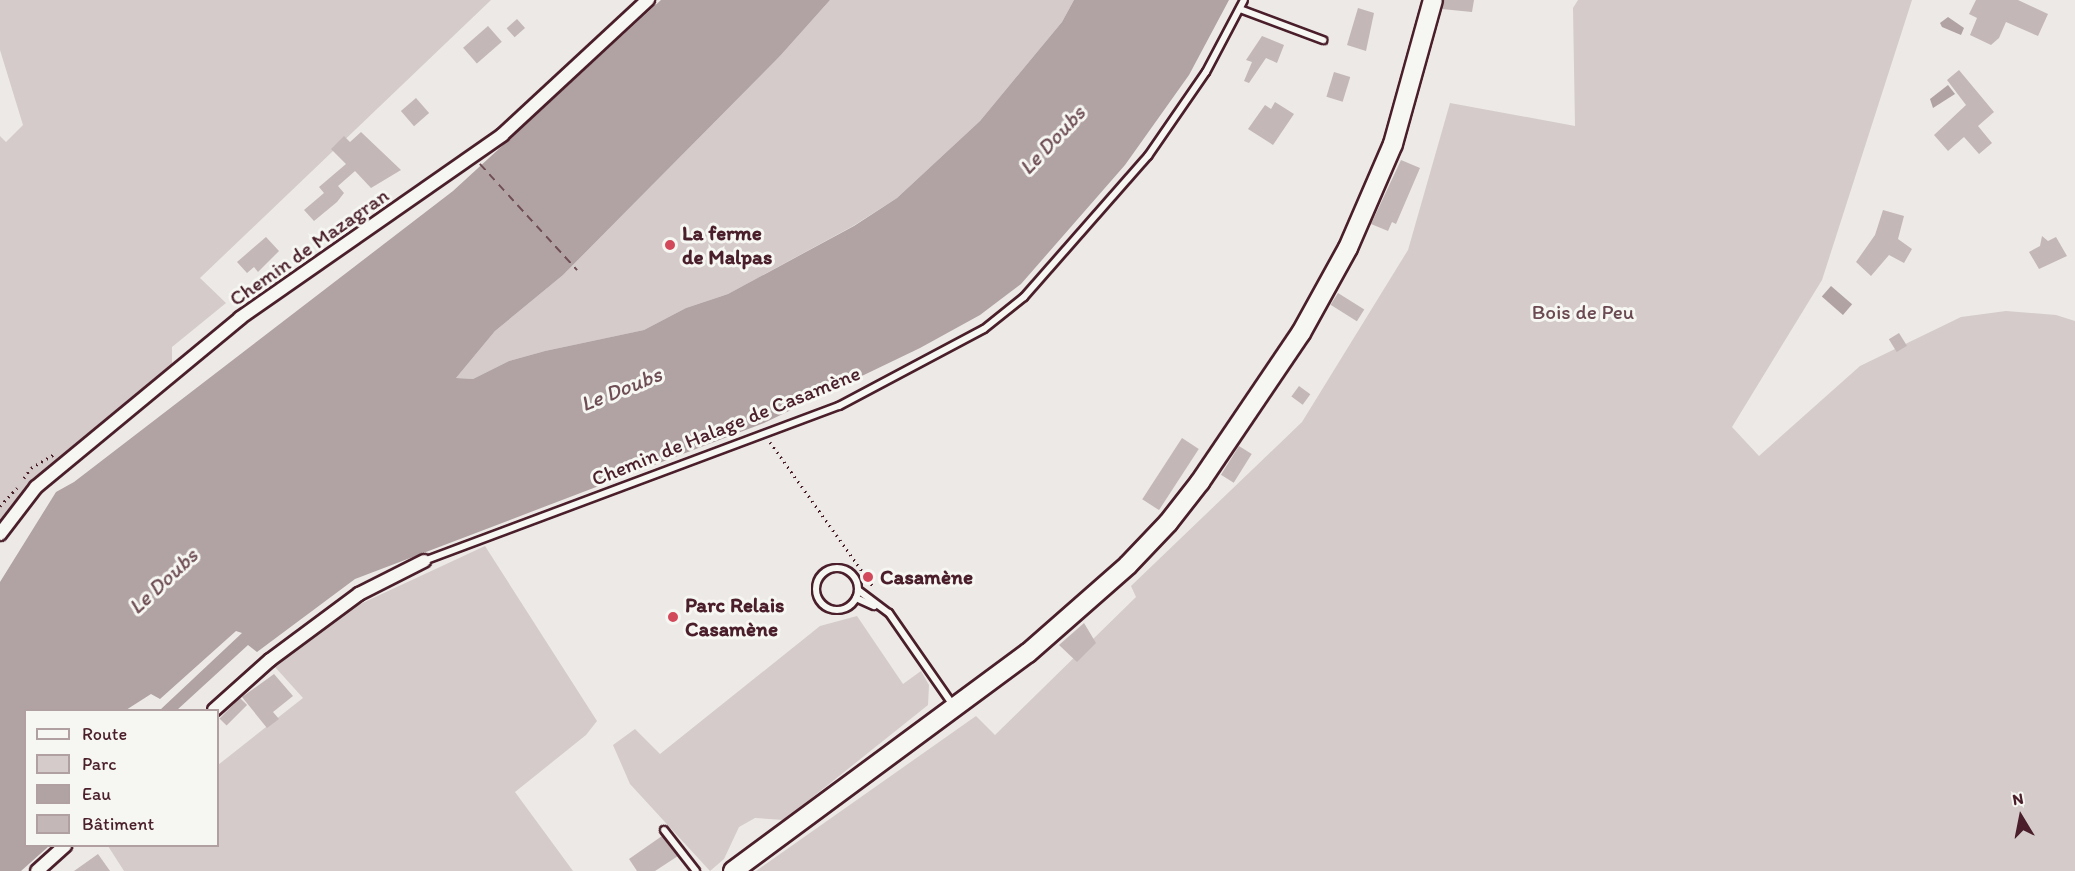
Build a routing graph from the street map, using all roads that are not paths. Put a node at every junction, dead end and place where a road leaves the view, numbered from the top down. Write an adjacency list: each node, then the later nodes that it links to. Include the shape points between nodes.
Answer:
1 (648, 0): 6 (street, Chemin de Mazagran, via 502,135 240,318 36,487)
2 (1244, 0): 4 (lane, Chemin de Halage de Casamène)
3 (1433, 0): 9 (main road, via 1393,144 1348,248 1263,389 1200,482 1128,565 1028,652)
4 (1239, 9): 5 (lane); 7 (lane, Chemin de Halage de Casamène, via 1206,72 1148,156 1024,297 984,329 839,406)
5 (1323, 40)
6 (0, 534)
7 (424, 561): 10 (street, Chemin de Halage de Casamène, via 359,594 270,660)
8 (857, 594): 8 (lane, via 855,578 845,569 832,568 818,582 817,595 826,606 846,608); 9 (lane, via 889,613)
9 (955, 708): 13 (main road)
10 (216, 709)
11 (664, 830): 15 (lane)
12 (64, 847): 14 (street)
13 (737, 863)
14 (38, 871)
15 (696, 871)

